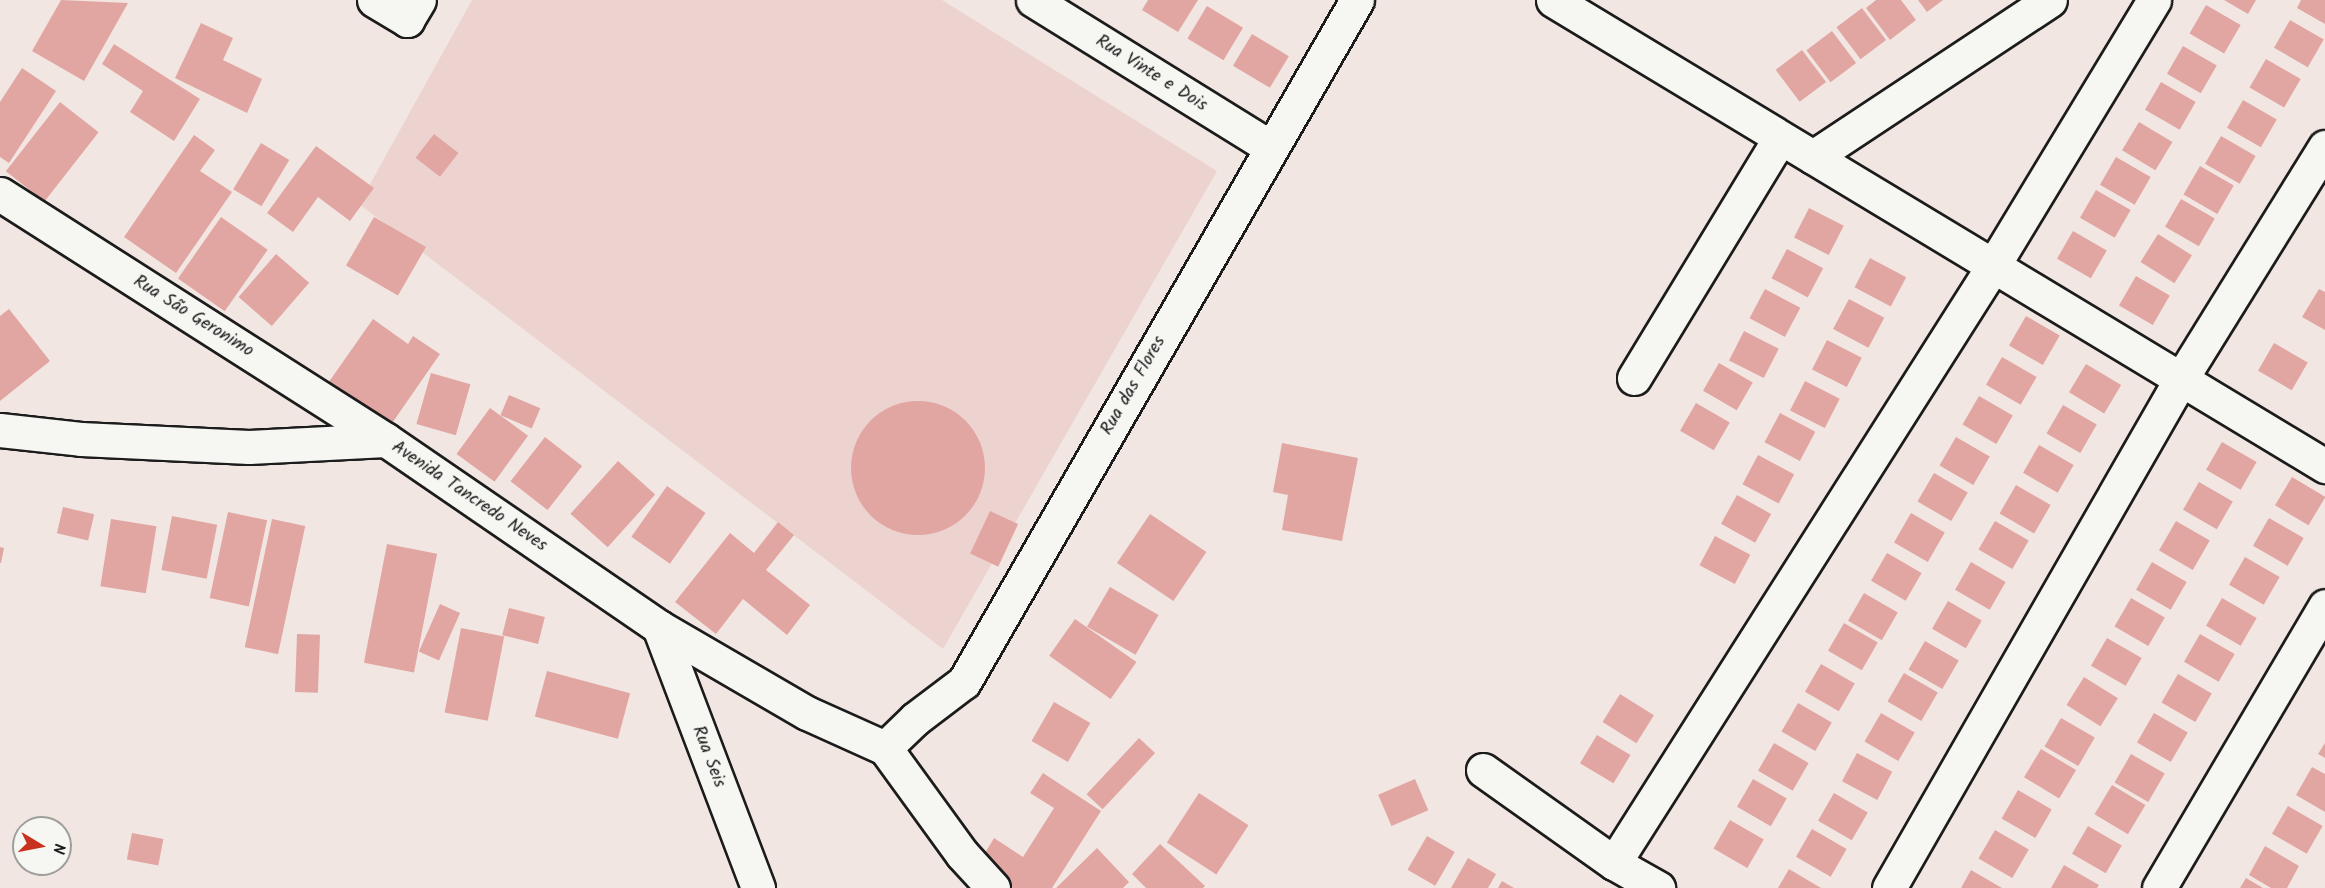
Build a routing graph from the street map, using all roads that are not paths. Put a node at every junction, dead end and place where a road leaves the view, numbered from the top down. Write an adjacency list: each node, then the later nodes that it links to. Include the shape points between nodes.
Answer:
1 (374, 0): 7 (street)
2 (1032, 0): 9 (street, Rua Vinte e Dois)
3 (1357, 0): 9 (street, Rua das Flores)
4 (1553, 0): 8 (street)
5 (2050, 0): 11 (street)
6 (2154, 0): 13 (street)
7 (413, 10)
8 (1780, 138): 11 (street); 14 (street)
9 (1270, 147): 21 (street, Rua das Flores, via 964,682 915,719)
10 (2325, 147): 15 (street)
11 (1813, 157): 13 (street)
12 (0, 194): 17 (street, Rua São Geronimo)
13 (1993, 266): 15 (street); 23 (street)
14 (1634, 378)
15 (2181, 380): 18 (street); 27 (street)
16 (0, 430): 17 (street, Avenida Tancredo Neves, via 81,439 249,447)
17 (386, 440): 20 (street, Avenida Tancredo Neves)
18 (2325, 466)
19 (2325, 606): 28 (street)
20 (659, 627): 21 (street, Avenida Tancredo Neves, via 807,712); 24 (street, Rua Seis)
21 (885, 748): 25 (street, via 962,854)
22 (1483, 770): 23 (street)
23 (1614, 863): 26 (street)
24 (758, 888)
25 (993, 888)
26 (1658, 888)
27 (1889, 888)
28 (2159, 888)

